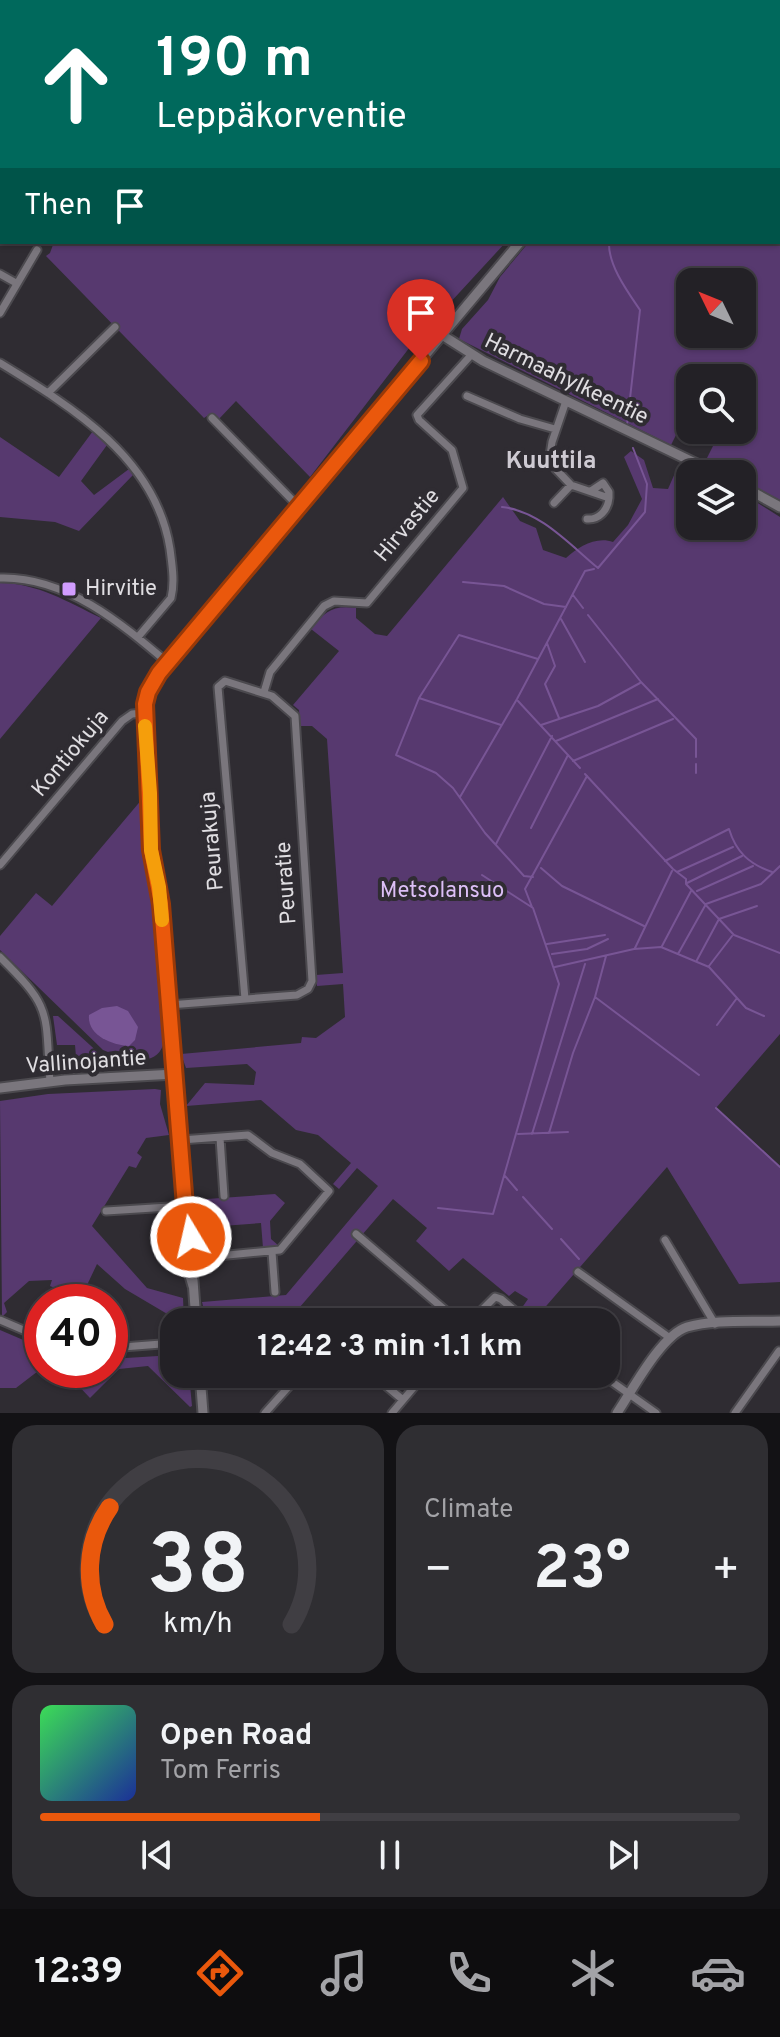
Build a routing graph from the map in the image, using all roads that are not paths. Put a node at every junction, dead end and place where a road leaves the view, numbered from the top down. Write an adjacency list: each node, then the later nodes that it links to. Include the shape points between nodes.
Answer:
1 (518, 244): 7 (street)
2 (37, 250): 4 (street)
3 (0, 274): 4 (street)
4 (16, 283): 5 (street)
5 (0, 313)
6 (115, 327): 10 (street)
7 (442, 335): 8 (street, Harmaahylkeentie); 23 (street)
8 (472, 354): 12 (street, Harmaahylkeentie); 30 (street, Hirvastie, via 417,415 452,450 463,488 371,600 324,606 270,672)
9 (0, 363): 10 (street)
10 (48, 393): 27 (street, via 129,460 165,524 173,590)
11 (467, 396): 14 (street)
12 (566, 401): 14 (street); 15 (street, Harmaahylkeentie)
13 (212, 418): 23 (street)
14 (555, 429): 17 (street)
15 (689, 460)
16 (510, 461): 17 (street)
17 (549, 462): 18 (street)
18 (571, 485): 19 (street); 22 (street)
19 (591, 491): 21 (street); 21 (street, via 603,483)
20 (756, 494): 24 (street)
21 (609, 498): 25 (street, via 599,517)
22 (554, 503)
23 (298, 506): 28 (street)
24 (780, 507)
25 (587, 519)
26 (0, 578): 27 (street, via 62,590)
27 (138, 637): 28 (street)
28 (168, 663): 31 (street, via 148,692)
29 (222, 682): 30 (street, Peuratie); 34 (street, Peurakuja, via 218,687)
30 (264, 692): 34 (street, Peuratie, via 295,716 312,981 297,995)
31 (144, 713): 32 (street, Kontiokuja, via 122,721); 35 (street, via 151,850)
32 (0, 865)
33 (0, 957): 37 (street, via 34,991 44,1010)
34 (245, 999): 35 (street, Peuratie)
35 (169, 1005): 36 (street)
36 (175, 1074): 37 (street, Vallinojantie); 40 (street)
37 (50, 1082): 38 (street, Vallinojantie)
38 (0, 1088)
39 (220, 1138): 40 (street); 41 (street); 46 (street, via 253,1137 272,1153 300,1164 329,1191 282,1248)
40 (181, 1140): 42 (street)
41 (224, 1196)
42 (185, 1206): 43 (street); 47 (street, via 190,1216)
43 (106, 1211)
44 (356, 1234): 51 (street)
45 (665, 1240): 56 (street)
46 (272, 1252): 47 (street); 49 (street)
47 (190, 1259): 50 (street)
48 (578, 1272): 58 (street)
49 (275, 1292)
50 (195, 1308)
51 (443, 1308)
52 (482, 1308): 53 (street, via 498,1298)
53 (510, 1308)
54 (0, 1320): 57 (street)
55 (780, 1321): 56 (street)
56 (715, 1324): 58 (street, via 687,1327)
57 (24, 1330)
58 (670, 1338): 67 (street)
59 (160, 1344): 60 (street)
60 (128, 1347)
61 (779, 1351): 74 (street)
62 (620, 1386): 67 (street)
63 (201, 1388): 69 (street)
64 (287, 1388): 70 (street)
65 (389, 1388): 68 (street)
66 (413, 1388): 68 (street)
67 (630, 1393): 72 (street); 73 (street)
68 (403, 1400): 71 (street)
69 (203, 1413)
70 (265, 1413)
71 (392, 1413)
72 (617, 1413)
73 (656, 1413)
74 (735, 1413)

